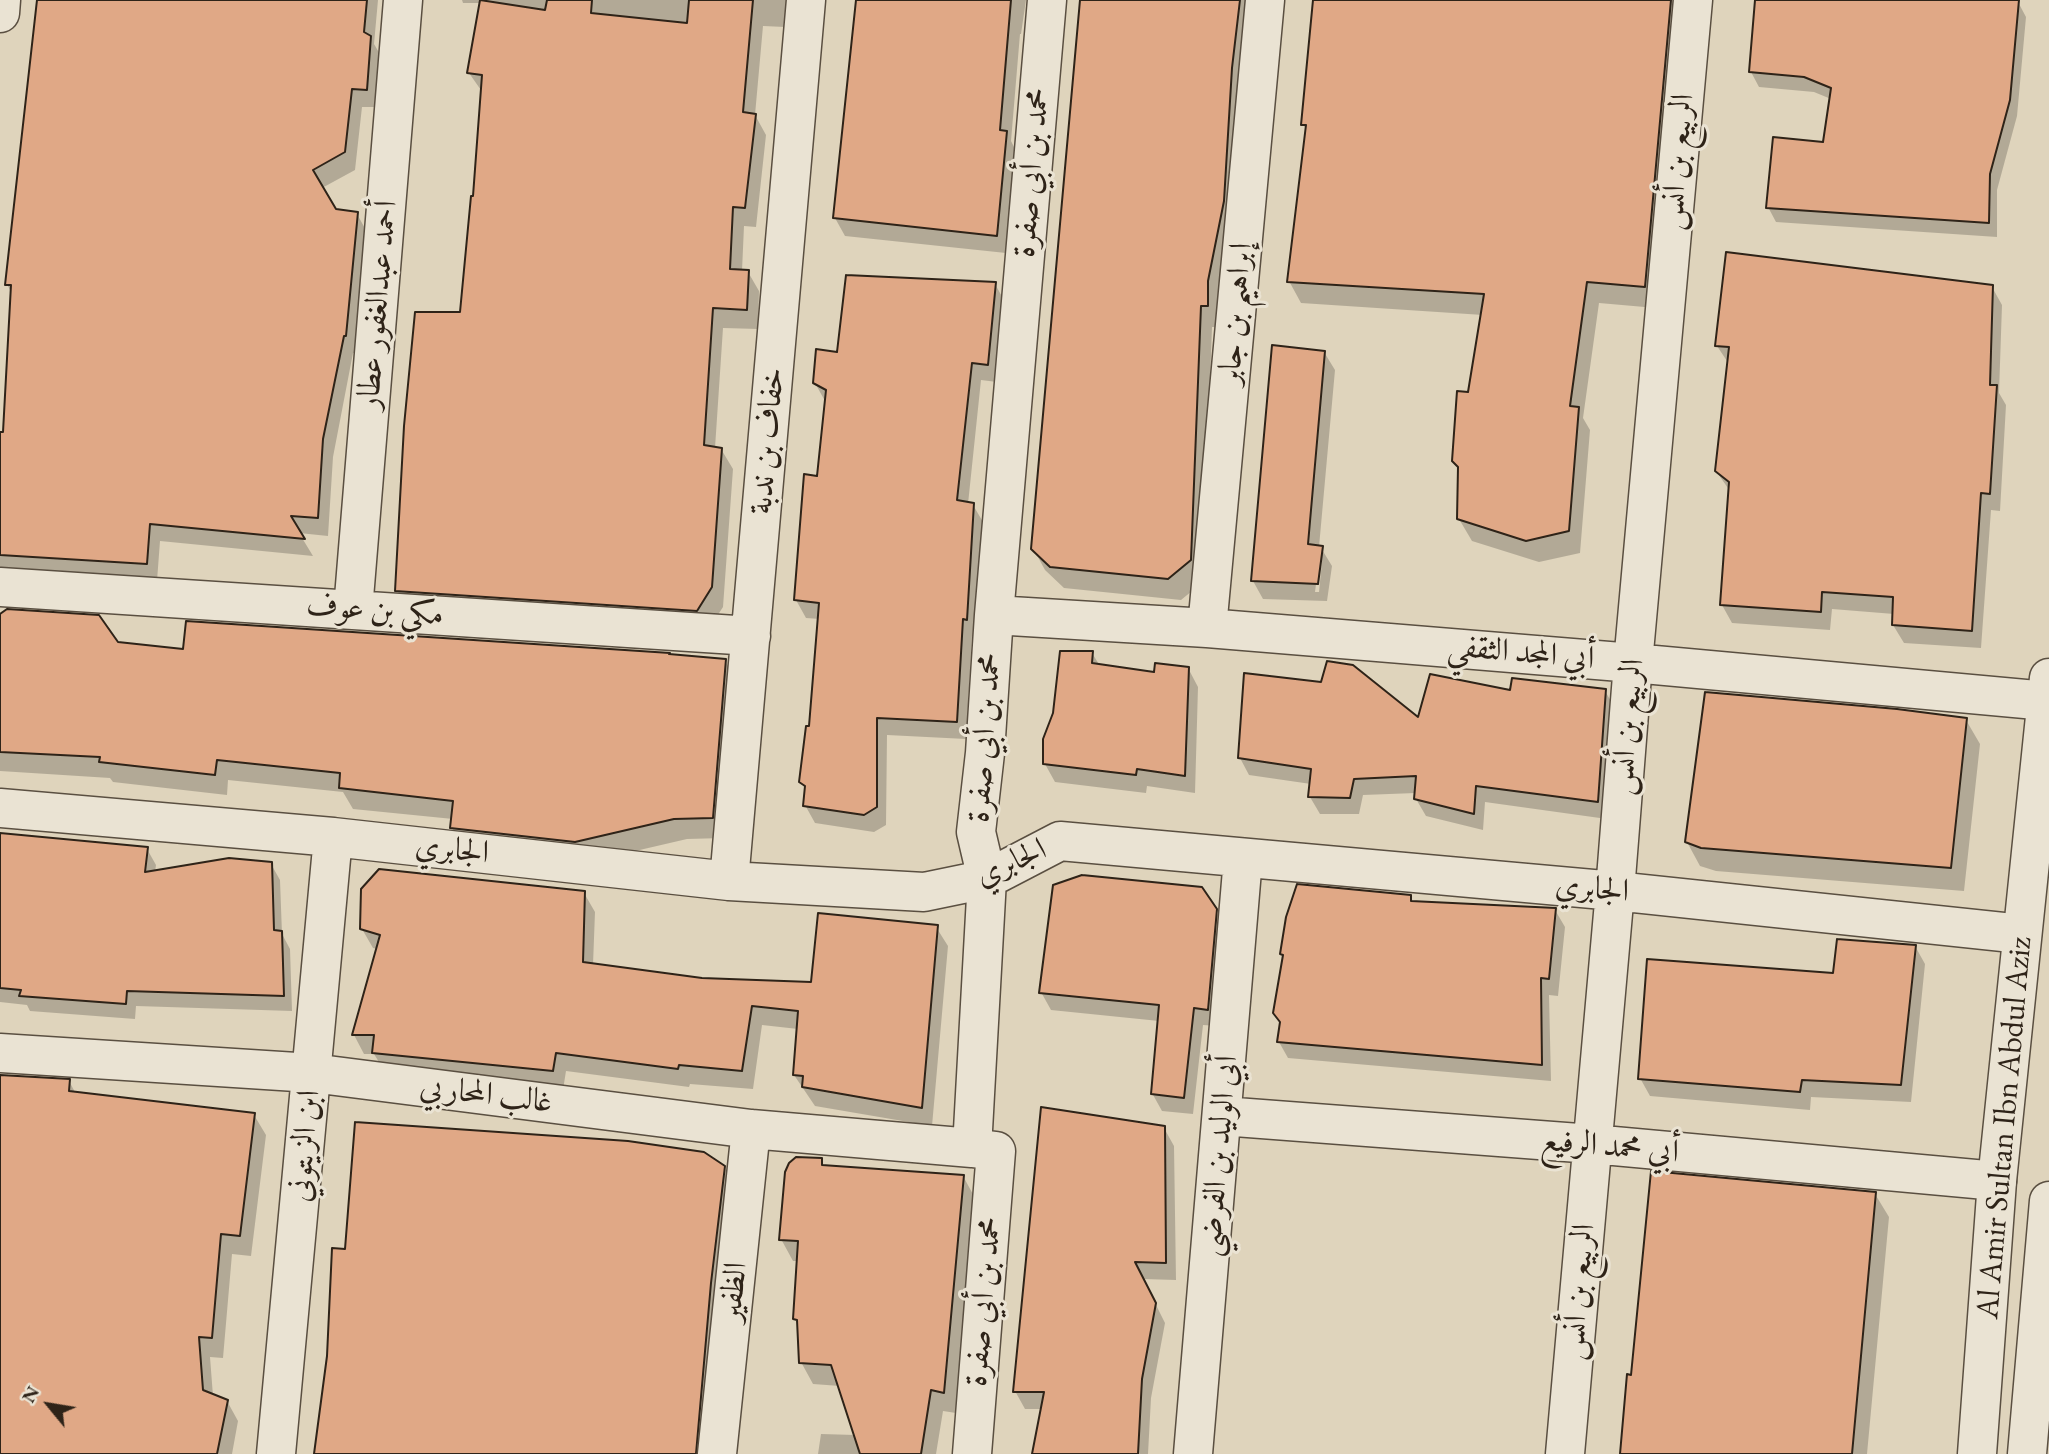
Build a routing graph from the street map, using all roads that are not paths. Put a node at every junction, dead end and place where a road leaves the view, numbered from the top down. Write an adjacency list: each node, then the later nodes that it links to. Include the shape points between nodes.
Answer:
1 (1, 0): 7 (street)
2 (403, 0): 9 (street, أحمد عبدالغفور عطار)
3 (806, 0): 12 (street, خفاف بن ندبة)
4 (1047, 0): 10 (street, محمد بن أبي صفرة)
5 (1265, 0): 11 (street, إبراهيم بن جابر)
6 (1693, 0): 13 (street, الربيع بن أنس)
7 (0, 13)
8 (0, 587): 9 (street, مكي بن عوف)
9 (353, 610): 12 (street, مكي بن عوف)
10 (994, 615): 11 (street, أبي المجد الثقفي); 18 (street, محمد بن أبي صفرة, via 976,832)
11 (1207, 628): 13 (street, أبي المجد الثقفي)
12 (751, 636): 19 (street, خفاف بن ندبة)
13 (1633, 663): 14 (street, أبي المجد الثقفي); 20 (street, الربيع بن أنس)
14 (2048, 690): 21 (street, Al Amir Sultan Ibn Abdul Aziz)
15 (0, 808): 16 (street, الجابري)
16 (333, 837): 19 (street, الجابري); 23 (street, ابن الزيتوني)
17 (1243, 858): 18 (street, الجابري, via 1060,841); 20 (street, الجابري); 24 (street, أبي الوليد بن الفرضي)
18 (987, 879): 19 (street, الجابري, via 924,892); 27 (street, محمد بن أبي صفرة)
19 (729, 881)
20 (1615, 891): 21 (street, الجابري); 26 (street, الربيع بن أنس)
21 (2022, 934): 28 (street, Al Amir Sultan Ibn Abdul Aziz)
22 (0, 1053): 23 (street, غالب المحاربي)
23 (312, 1073): 25 (street, غالب المحاربي); 30 (street, ابن الزيتوني)
24 (1223, 1116): 26 (street, أبي محمد الرفيع); 33 (street, أبي الوليد بن الفرضي)
25 (751, 1129): 27 (street, غالب المحاربي); 31 (street, الظفير)
26 (1592, 1144): 28 (street, أبي محمد الرفيع); 34 (street, الربيع بن أنس)
27 (972, 1148): 32 (street, محمد بن أبي صفرة, via 996,1151)
28 (1997, 1181): 35 (street, Al Amir Sultan Ibn Abdul Aziz)
29 (2049, 1201): 36 (street, Al Amir Sultan Ibn Abdul Aziz)
30 (276, 1454)
31 (717, 1454)
32 (972, 1454)
33 (1194, 1454)
34 (1565, 1454)
35 (1977, 1454)
36 (2027, 1454)

